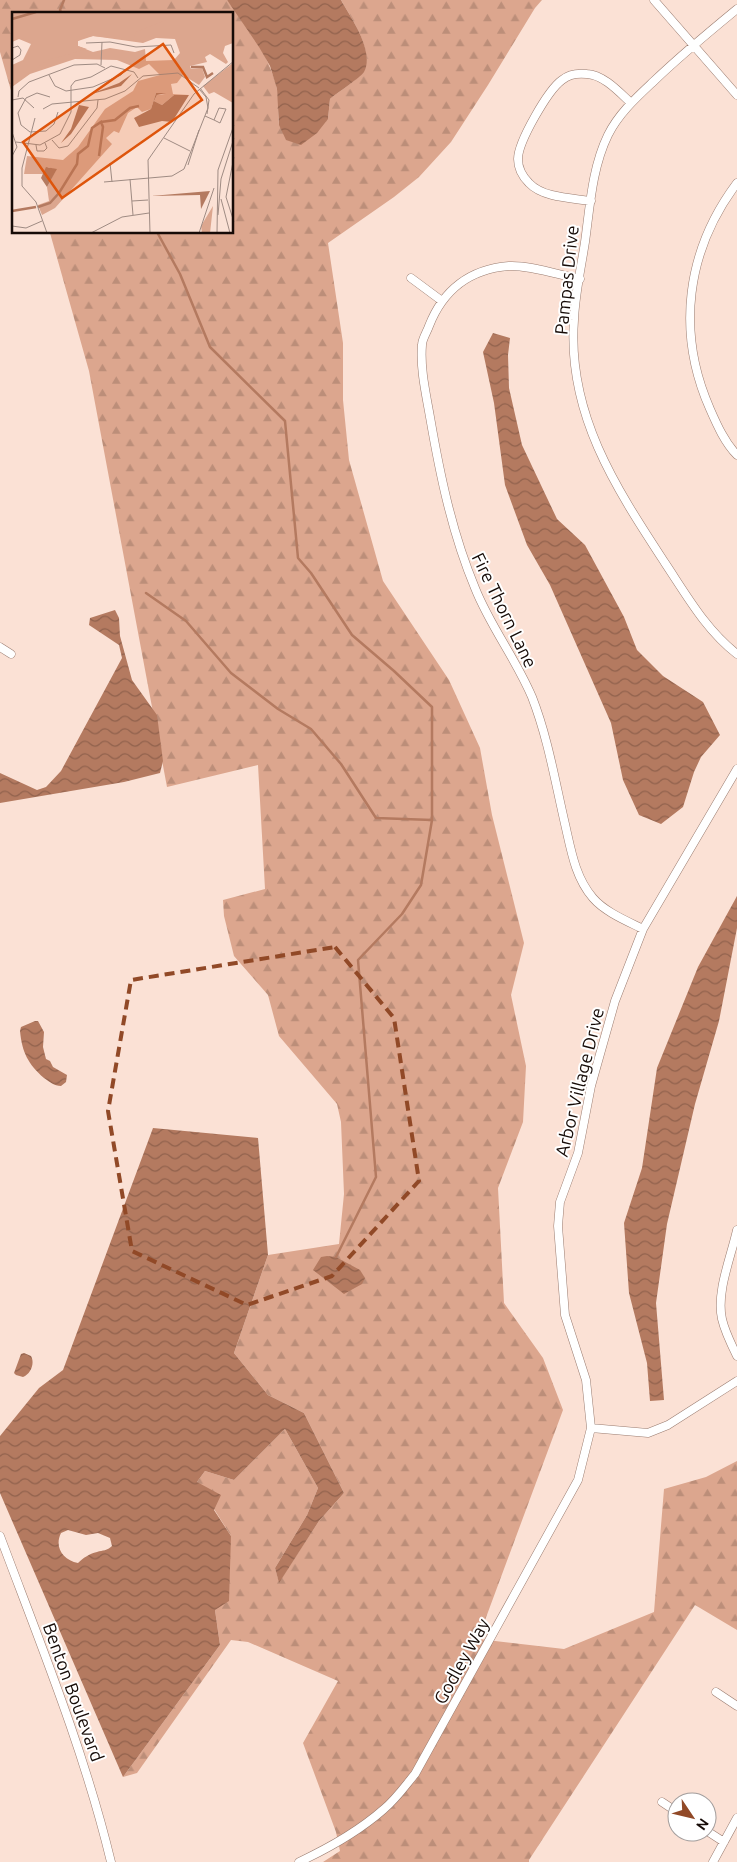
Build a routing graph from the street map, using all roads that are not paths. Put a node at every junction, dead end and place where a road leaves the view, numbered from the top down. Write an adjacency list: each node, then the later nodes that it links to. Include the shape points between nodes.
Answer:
1 (654, 0): 3 (street)
2 (737, 9): 3 (street, Pampas Drive)
3 (694, 44): 4 (street); 5 (street, Pampas Drive)
4 (737, 95)
5 (631, 103): 7 (street, Pampas Drive, via 617,120 600,154); 7 (street, via 597,76 572,74 552,90 524,136 518,161 530,184 542,192)
6 (737, 183): 11 (street, via 721,204 707,234 693,274 690,311 696,374 715,420)
7 (591, 201): 9 (street, Pampas Drive)
8 (411, 278): 10 (street)
9 (580, 279): 10 (street, Fire Thorn Lane, via 510,266 482,271 460,284); 14 (street, Pampas Drive, via 574,320 574,362 578,390 594,441 644,531 700,616)
10 (442, 301): 16 (street, Fire Thorn Lane, via 422,344 423,372 437,460 458,545 475,590 538,713 581,881 595,900)
11 (737, 455)
12 (0, 647): 13 (street)
13 (11, 654)
14 (737, 654)
15 (737, 769): 16 (street, Arbor Village Drive)
16 (643, 929): 20 (street, Arbor Village Drive, via 616,1001 591,1086 578,1153 560,1208 558,1226 565,1315 586,1380)
17 (737, 1230): 18 (street, via 722,1289 722,1318)
18 (737, 1356)
19 (737, 1381): 20 (street, via 668,1425 648,1433)
20 (591, 1428): 30 (street, Godley Way, via 578,1480 415,1774 385,1808 357,1830)
21 (0, 1536): 29 (street, Benton Boulevard, via 70,1725)
22 (716, 1692): 23 (street)
23 (737, 1706)
24 (662, 1802): 25 (street)
25 (667, 1805)
26 (737, 1818): 28 (street)
27 (717, 1837): 28 (street)
28 (724, 1842): 31 (street)
29 (111, 1862)
30 (299, 1862)
31 (713, 1862)

